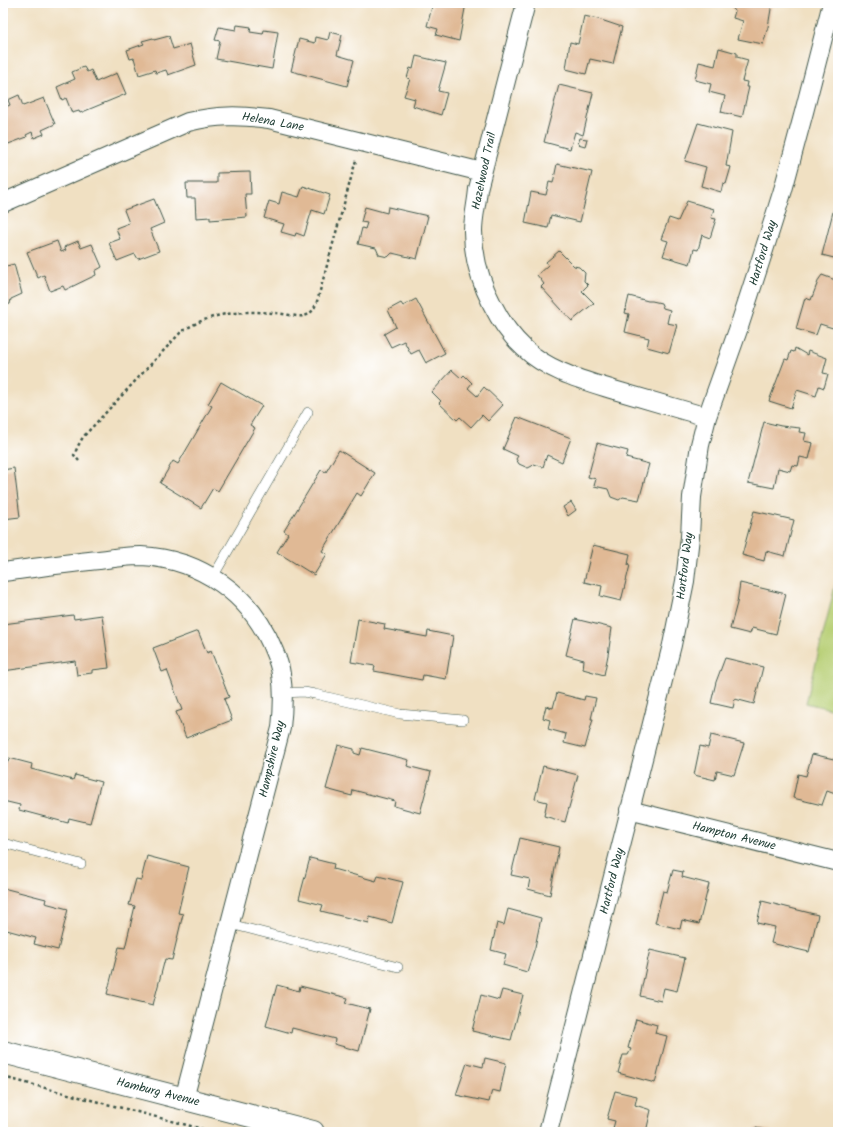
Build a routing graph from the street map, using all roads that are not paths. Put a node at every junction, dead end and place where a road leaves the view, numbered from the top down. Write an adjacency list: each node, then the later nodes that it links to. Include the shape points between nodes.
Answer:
1 (526, 3): 3 (street, Hazelwood Trail)
2 (832, 3): 6 (street, Hartford Way, via 766,247)
3 (482, 172): 4 (street, Helena Lane, via 269,119 229,116 188,122); 6 (street, Hazelwood Trail, via 473,231 475,258 493,307 524,348 546,364 574,378)
4 (3, 203)
5 (308, 412): 8 (lane)
6 (707, 417): 11 (street, Hartford Way, via 694,479 688,558 681,603)
7 (3, 572): 8 (street, Hampshire Way, via 143,556 181,563)
8 (213, 577): 9 (street, Hampshire Way, via 246,604 267,634 279,665)
9 (283, 693): 10 (lane, via 304,692 400,714); 15 (street, Hampshire Way, via 280,734)
10 (463, 720)
11 (629, 810): 13 (street, Hampton Avenue); 20 (street, Hartford Way)
12 (3, 843): 14 (lane)
13 (838, 862)
14 (81, 864)
15 (230, 924): 16 (lane); 18 (street, Hampshire Way)
16 (398, 967)
17 (3, 1052): 18 (street, Hamburg Avenue)
18 (184, 1099): 19 (street, Hamburg Avenue)
19 (313, 1132)
20 (548, 1132)

